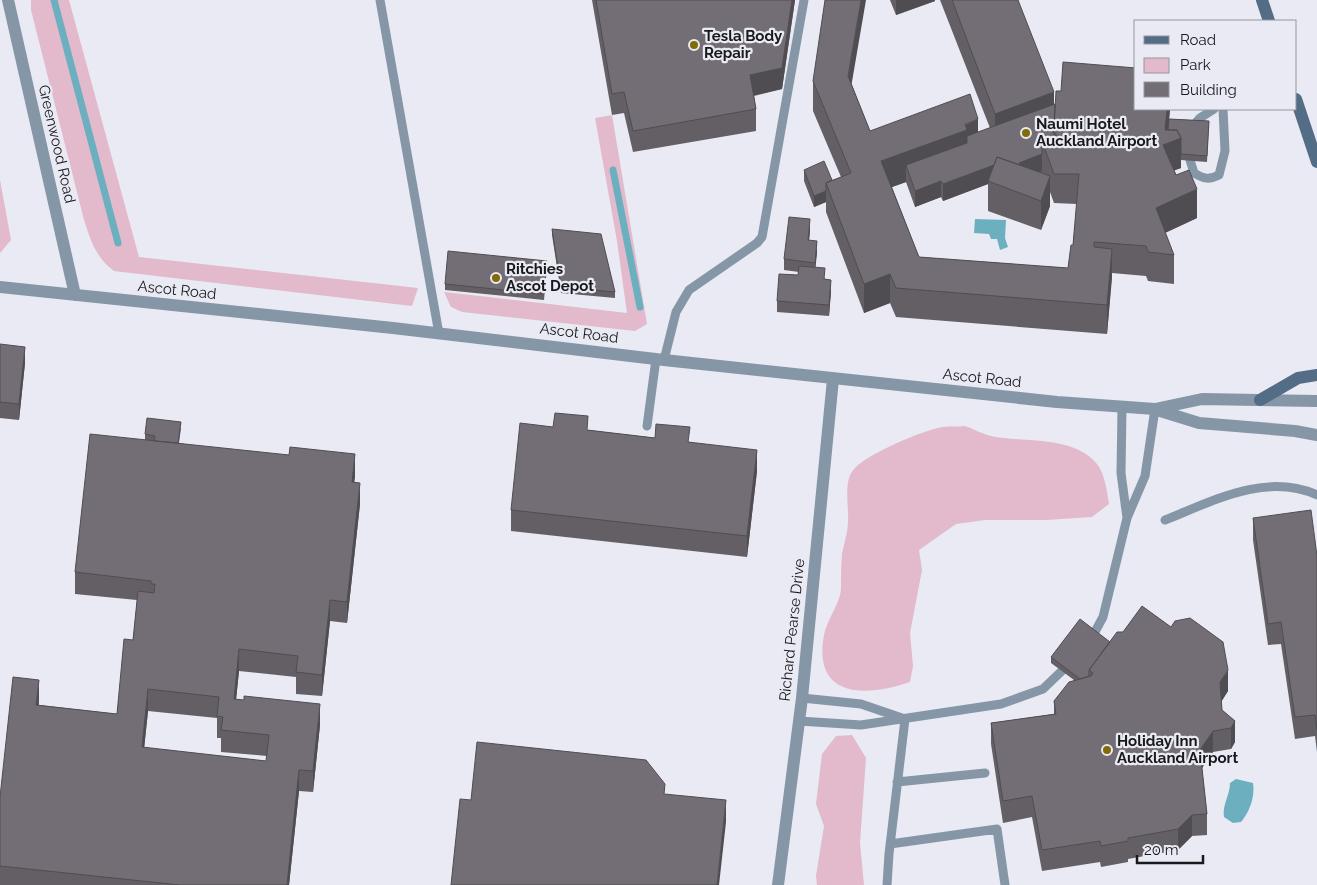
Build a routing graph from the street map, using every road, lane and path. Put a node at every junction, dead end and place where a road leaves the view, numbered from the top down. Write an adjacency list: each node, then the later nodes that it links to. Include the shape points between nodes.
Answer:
1 (8, 0): 13 (street, Greenwood Road)
2 (380, 0): 14 (lane)
3 (804, 0): 15 (lane, via 762,237 689,290 676,312)
4 (1262, 0): 5 (main road)
5 (1269, 20)
6 (1297, 102): 11 (main road)
7 (1212, 110): 9 (lane)
8 (1223, 110): 10 (lane, via 1225,151 1219,174 1210,179 1202,178 1194,173)
9 (1193, 126)
10 (1190, 160)
11 (1317, 162)
12 (0, 287): 13 (street, Ascot Road)
13 (75, 296): 14 (street, Ascot Road)
14 (440, 334): 15 (street, Ascot Road)
15 (660, 360): 17 (street, Ascot Road); 22 (lane)
16 (1317, 374): 18 (main road, via 1298,378)
17 (833, 379): 20 (street, Ascot Road); 27 (street, Richard Pearse Drive)
18 (1260, 400): 19 (street, Ascot Road); 21 (street, Ascot Road, via 1202,399)
19 (1317, 401)
20 (1122, 408): 21 (street, Ascot Road); 25 (lane, via 1121,473)
21 (1155, 409): 23 (street, Ascot Road, via 1199,423 1296,430); 25 (lane, via 1145,476)
22 (647, 426)
23 (1317, 435)
24 (1317, 495): 26 (lane, via 1301,488 1261,487 1239,491)
25 (1127, 518): 28 (lane, via 1097,631 1081,652 1043,689 1001,704)
26 (1165, 520)
27 (802, 698): 28 (lane, via 861,704); 29 (street, Richard Pearse Drive)
28 (905, 719): 29 (lane, via 861,725); 31 (lane)
29 (799, 721): 33 (street, Richard Pearse Drive)
30 (985, 773): 31 (lane)
31 (897, 782): 32 (lane)
32 (890, 844): 34 (lane); 35 (lane, via 997,829)
33 (778, 885)
34 (887, 885)
35 (1005, 885)

